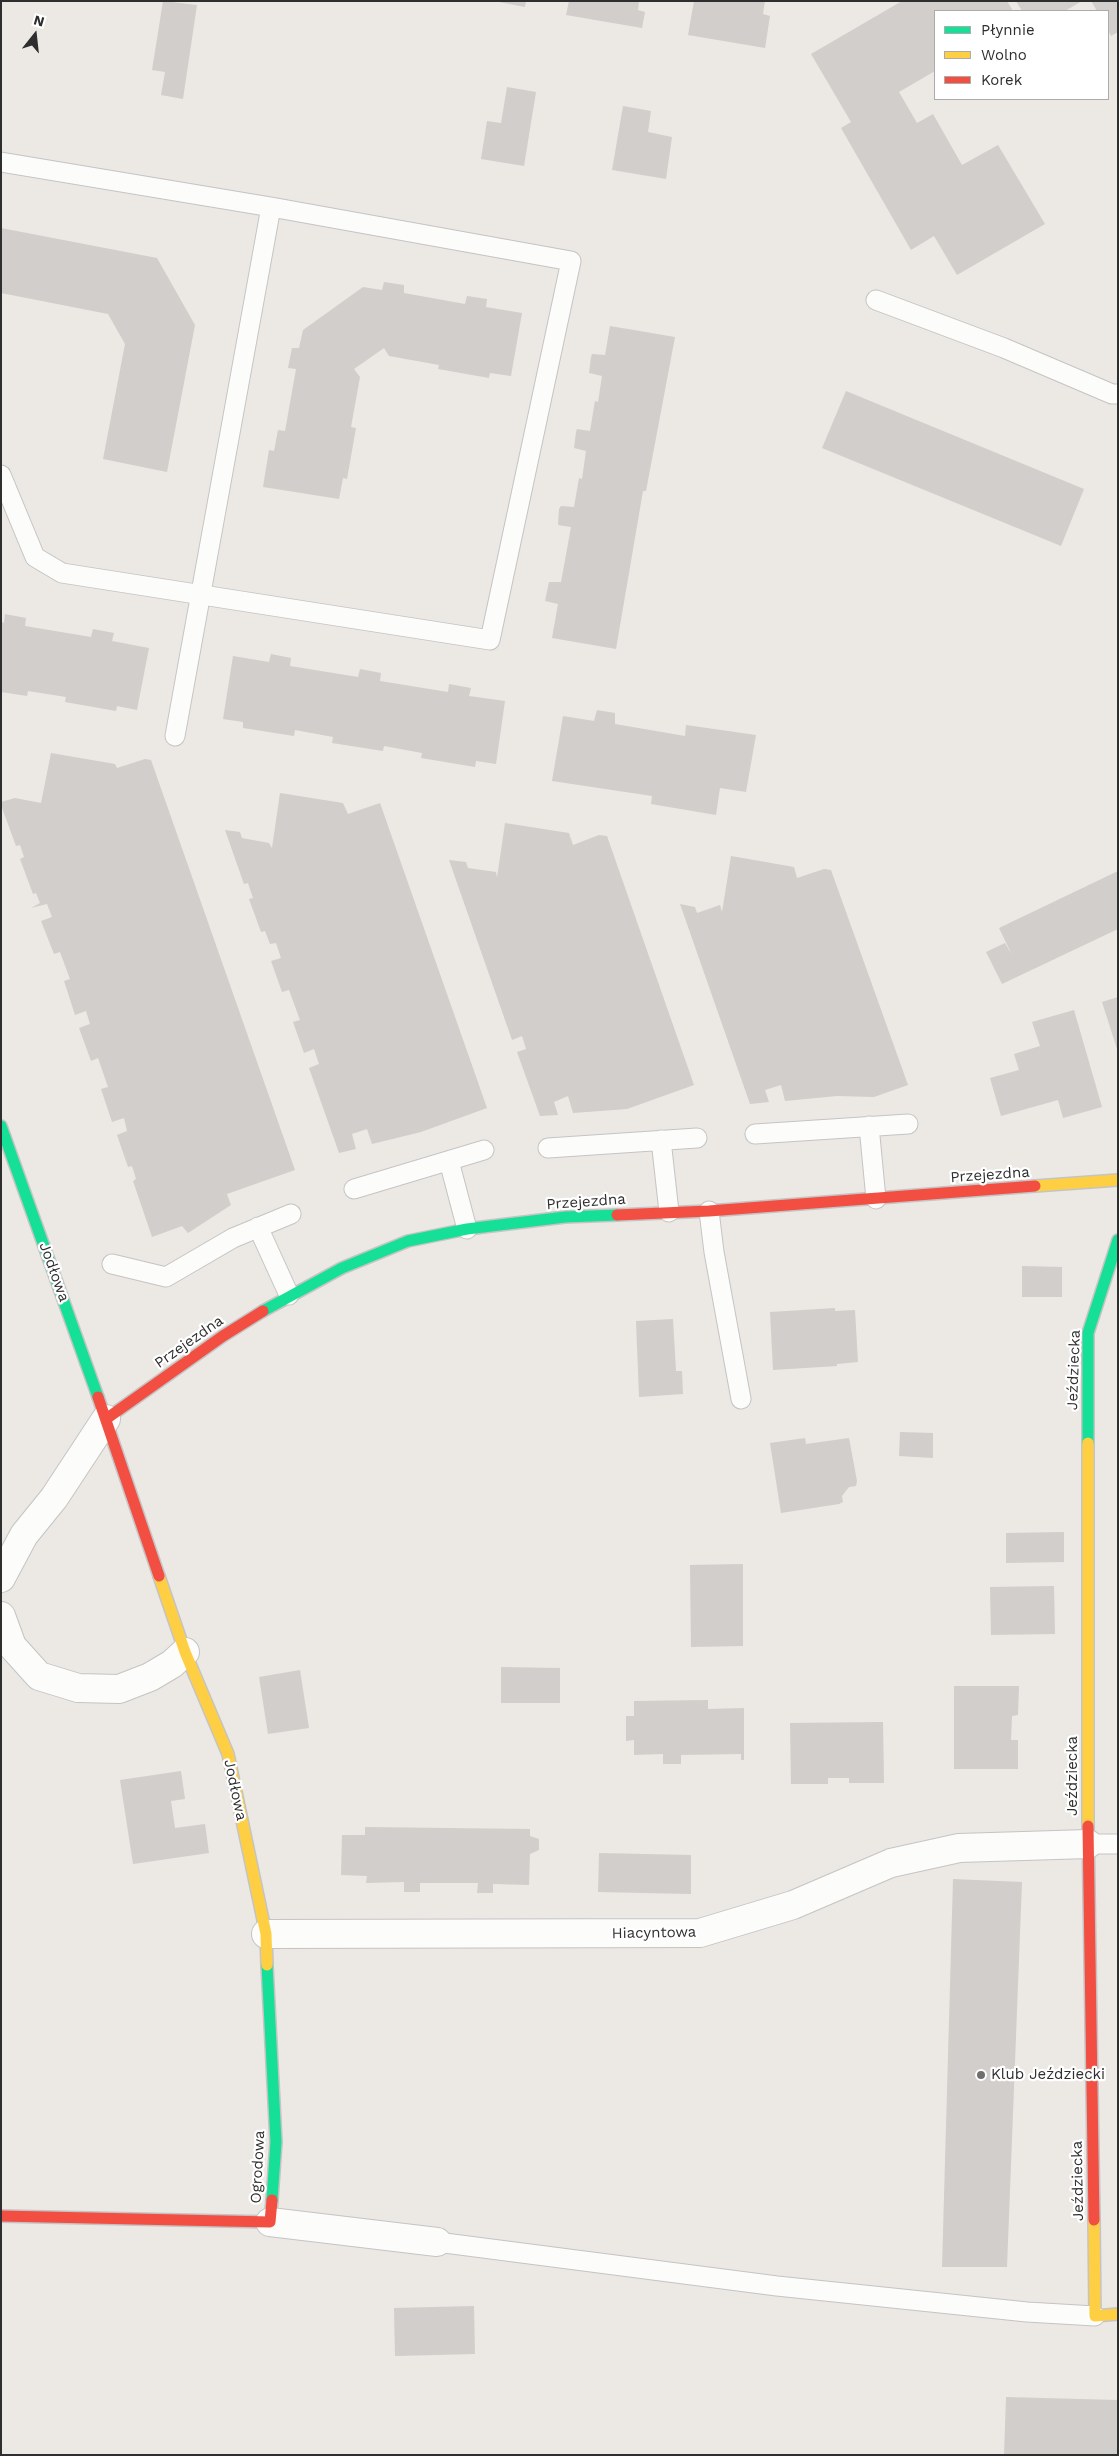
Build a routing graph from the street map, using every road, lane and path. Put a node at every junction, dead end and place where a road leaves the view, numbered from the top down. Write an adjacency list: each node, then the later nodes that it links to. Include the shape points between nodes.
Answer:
1 (1, 162): 2 (lane)
2 (271, 208): 6 (lane); 6 (lane, via 571,261 490,640)
3 (876, 300): 4 (lane)
4 (1118, 394)
5 (1, 475): 6 (lane, via 35,557 62,574)
6 (199, 595): 7 (lane)
7 (175, 736)
8 (908, 1124): 10 (lane)
9 (1, 1126): 29 (street, Jodłowa)
10 (869, 1126): 11 (lane); 19 (lane)
11 (755, 1134)
12 (697, 1138): 13 (lane)
13 (661, 1140): 14 (lane); 21 (lane)
14 (548, 1148)
15 (484, 1150): 16 (lane)
16 (449, 1161): 18 (lane); 24 (lane)
17 (1118, 1180): 19 (street, Przejezdna)
18 (354, 1189)
19 (876, 1199): 20 (street, Przejezdna)
20 (709, 1211): 21 (street, Przejezdna); 28 (lane)
21 (669, 1212): 24 (street, Przejezdna, via 564,1218)
22 (291, 1214): 23 (lane)
23 (258, 1227): 26 (lane, via 166,1277); 27 (lane)
24 (467, 1229): 27 (street, Przejezdna, via 408,1241 342,1268)
25 (1118, 1240): 33 (street, Jeździecka, via 1088,1333)
26 (112, 1264)
27 (289, 1295): 29 (street, Przejezdna, via 223,1336)
28 (741, 1400)
29 (106, 1419): 30 (street, via 54,1498 24,1535); 32 (street, Jodłowa)
30 (1, 1578)
31 (1, 1616): 32 (street, via 12,1646 39,1676 78,1688 119,1689 150,1677)
32 (185, 1652): 35 (street, Jodłowa, via 228,1754)
33 (1088, 1844): 34 (lane); 35 (street, Hiacyntowa, via 958,1848 891,1863 793,1905 700,1933); 40 (street, Jeździecka)
34 (1118, 1844)
35 (266, 1934): 37 (street, Ogrodowa, via 276,2142)
36 (1, 2216): 37 (street, Ogrodowa)
37 (270, 2222): 38 (street)
38 (437, 2242): 40 (lane, via 777,2286)
39 (1118, 2314): 40 (street)
40 (1095, 2316)

